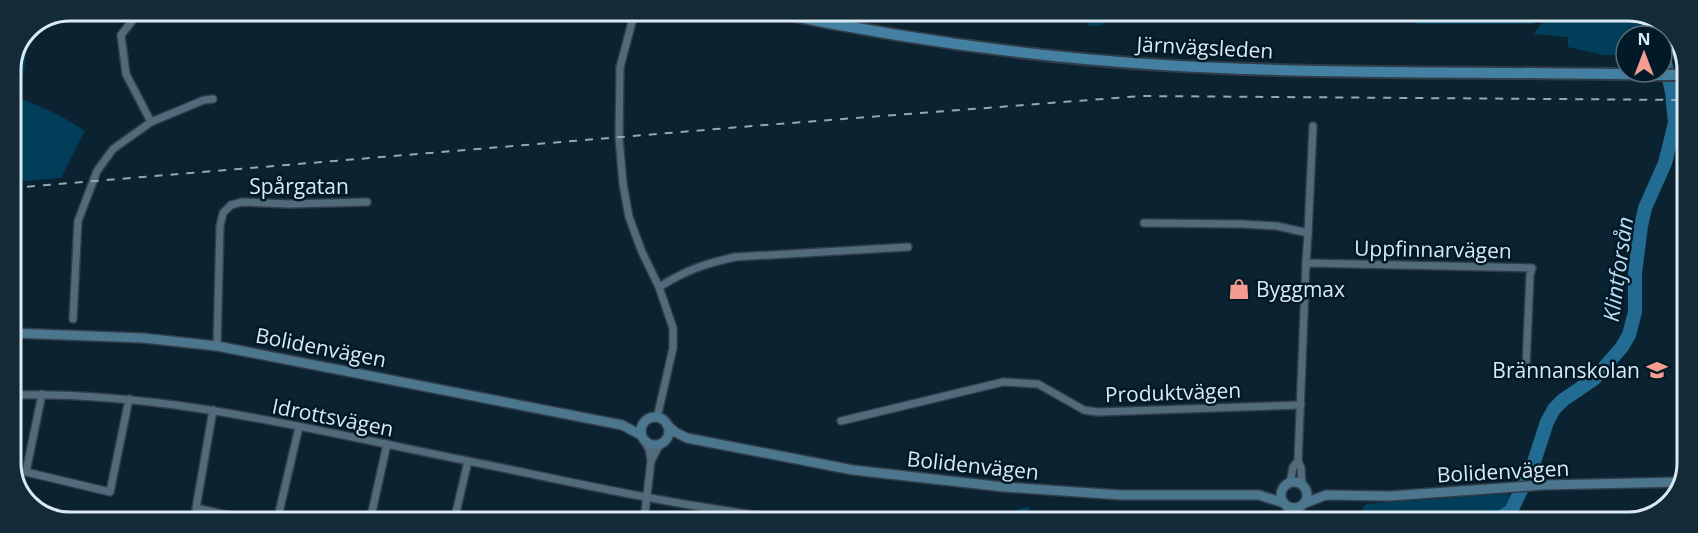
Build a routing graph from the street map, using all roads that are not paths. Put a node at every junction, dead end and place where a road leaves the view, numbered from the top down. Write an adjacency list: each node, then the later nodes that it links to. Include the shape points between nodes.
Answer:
1 (132, 21): 6 (street, via 121,35 126,74)
2 (632, 21): 13 (street, via 620,67 623,184 629,217)
3 (820, 21): 4 (main road, Järnvägsleden, bridge, via 1023,53 1161,65 1312,72)
4 (1677, 75)
5 (213, 99): 6 (street)
6 (151, 122): 14 (street, via 113,149 92,180 78,221)
7 (1313, 126): 10 (street)
8 (367, 202): 16 (street, Spårgatan, via 231,205 223,213 220,226)
9 (1144, 223): 10 (street, via 1277,226)
10 (1308, 233): 12 (street)
11 (908, 247): 13 (street, via 735,257 685,271)
12 (1306, 263): 17 (street, Uppfinnarvägen, via 1532,268); 21 (street)
13 (659, 287): 23 (street, via 673,328 673,348)
14 (73, 319)
15 (21, 333): 16 (main road, Bolidenvägen, via 143,338)
16 (216, 346): 26 (main road, Bolidenvägen)
17 (1526, 366)
18 (42, 394): 19 (street, Idrottsvägen); 20 (street, Idrottsvägen); 20 (street, via 26,472 110,492)
19 (21, 395)
20 (129, 399): 22 (street, Idrottsvägen)
21 (1301, 405): 24 (street, Produktvägen, via 1098,412 1084,410 1038,384 1003,382); 35 (street)
22 (213, 411): 28 (street, Idrottsvägen); 44 (street, via 196,508)
23 (657, 418): 25 (main road); 27 (main road)
24 (841, 421)
25 (644, 422): 26 (main road, Bolidenvägen); 29 (main road)
26 (622, 425): 29 (main road, Bolidenvägen)
27 (667, 425): 30 (main road, Bolidenvägen); 31 (main road, via 668,434)
28 (299, 427): 32 (street, Idrottsvägen); 45 (street)
29 (642, 437): 31 (main road, via 651,444); 33 (street)
30 (687, 438): 31 (main road, Bolidenvägen); 39 (main road, Bolidenvägen, via 853,470 1004,487 1121,495)
31 (661, 442): 33 (street)
32 (387, 444): 34 (street, Idrottsvägen); 46 (street)
33 (651, 460): 41 (street)
34 (468, 461): 41 (street, Idrottsvägen); 47 (street)
35 (1298, 461): 37 (street); 38 (street)
36 (1673, 482): 40 (main road, Bolidenvägen, via 1543,485 1390,496)
37 (1286, 485): 38 (main road, Bolidenvägen); 39 (main road, Bolidenvägen); 43 (main road, via 1281,497)
38 (1303, 485): 40 (main road, Bolidenvägen); 42 (main road, via 1307,494)
39 (1259, 495): 43 (main road, Bolidenvägen)
40 (1326, 495): 42 (main road, Bolidenvägen)
41 (646, 497): 48 (street); 49 (street, Idrottsvägen)
42 (1303, 504): 43 (main road, Bolidenvägen, via 1293,508); 51 (street)
43 (1285, 505): 50 (street)
44 (214, 512)
45 (279, 512)
46 (372, 512)
47 (456, 512)
48 (645, 512)
49 (745, 512)
50 (1287, 512)
51 (1298, 512)

